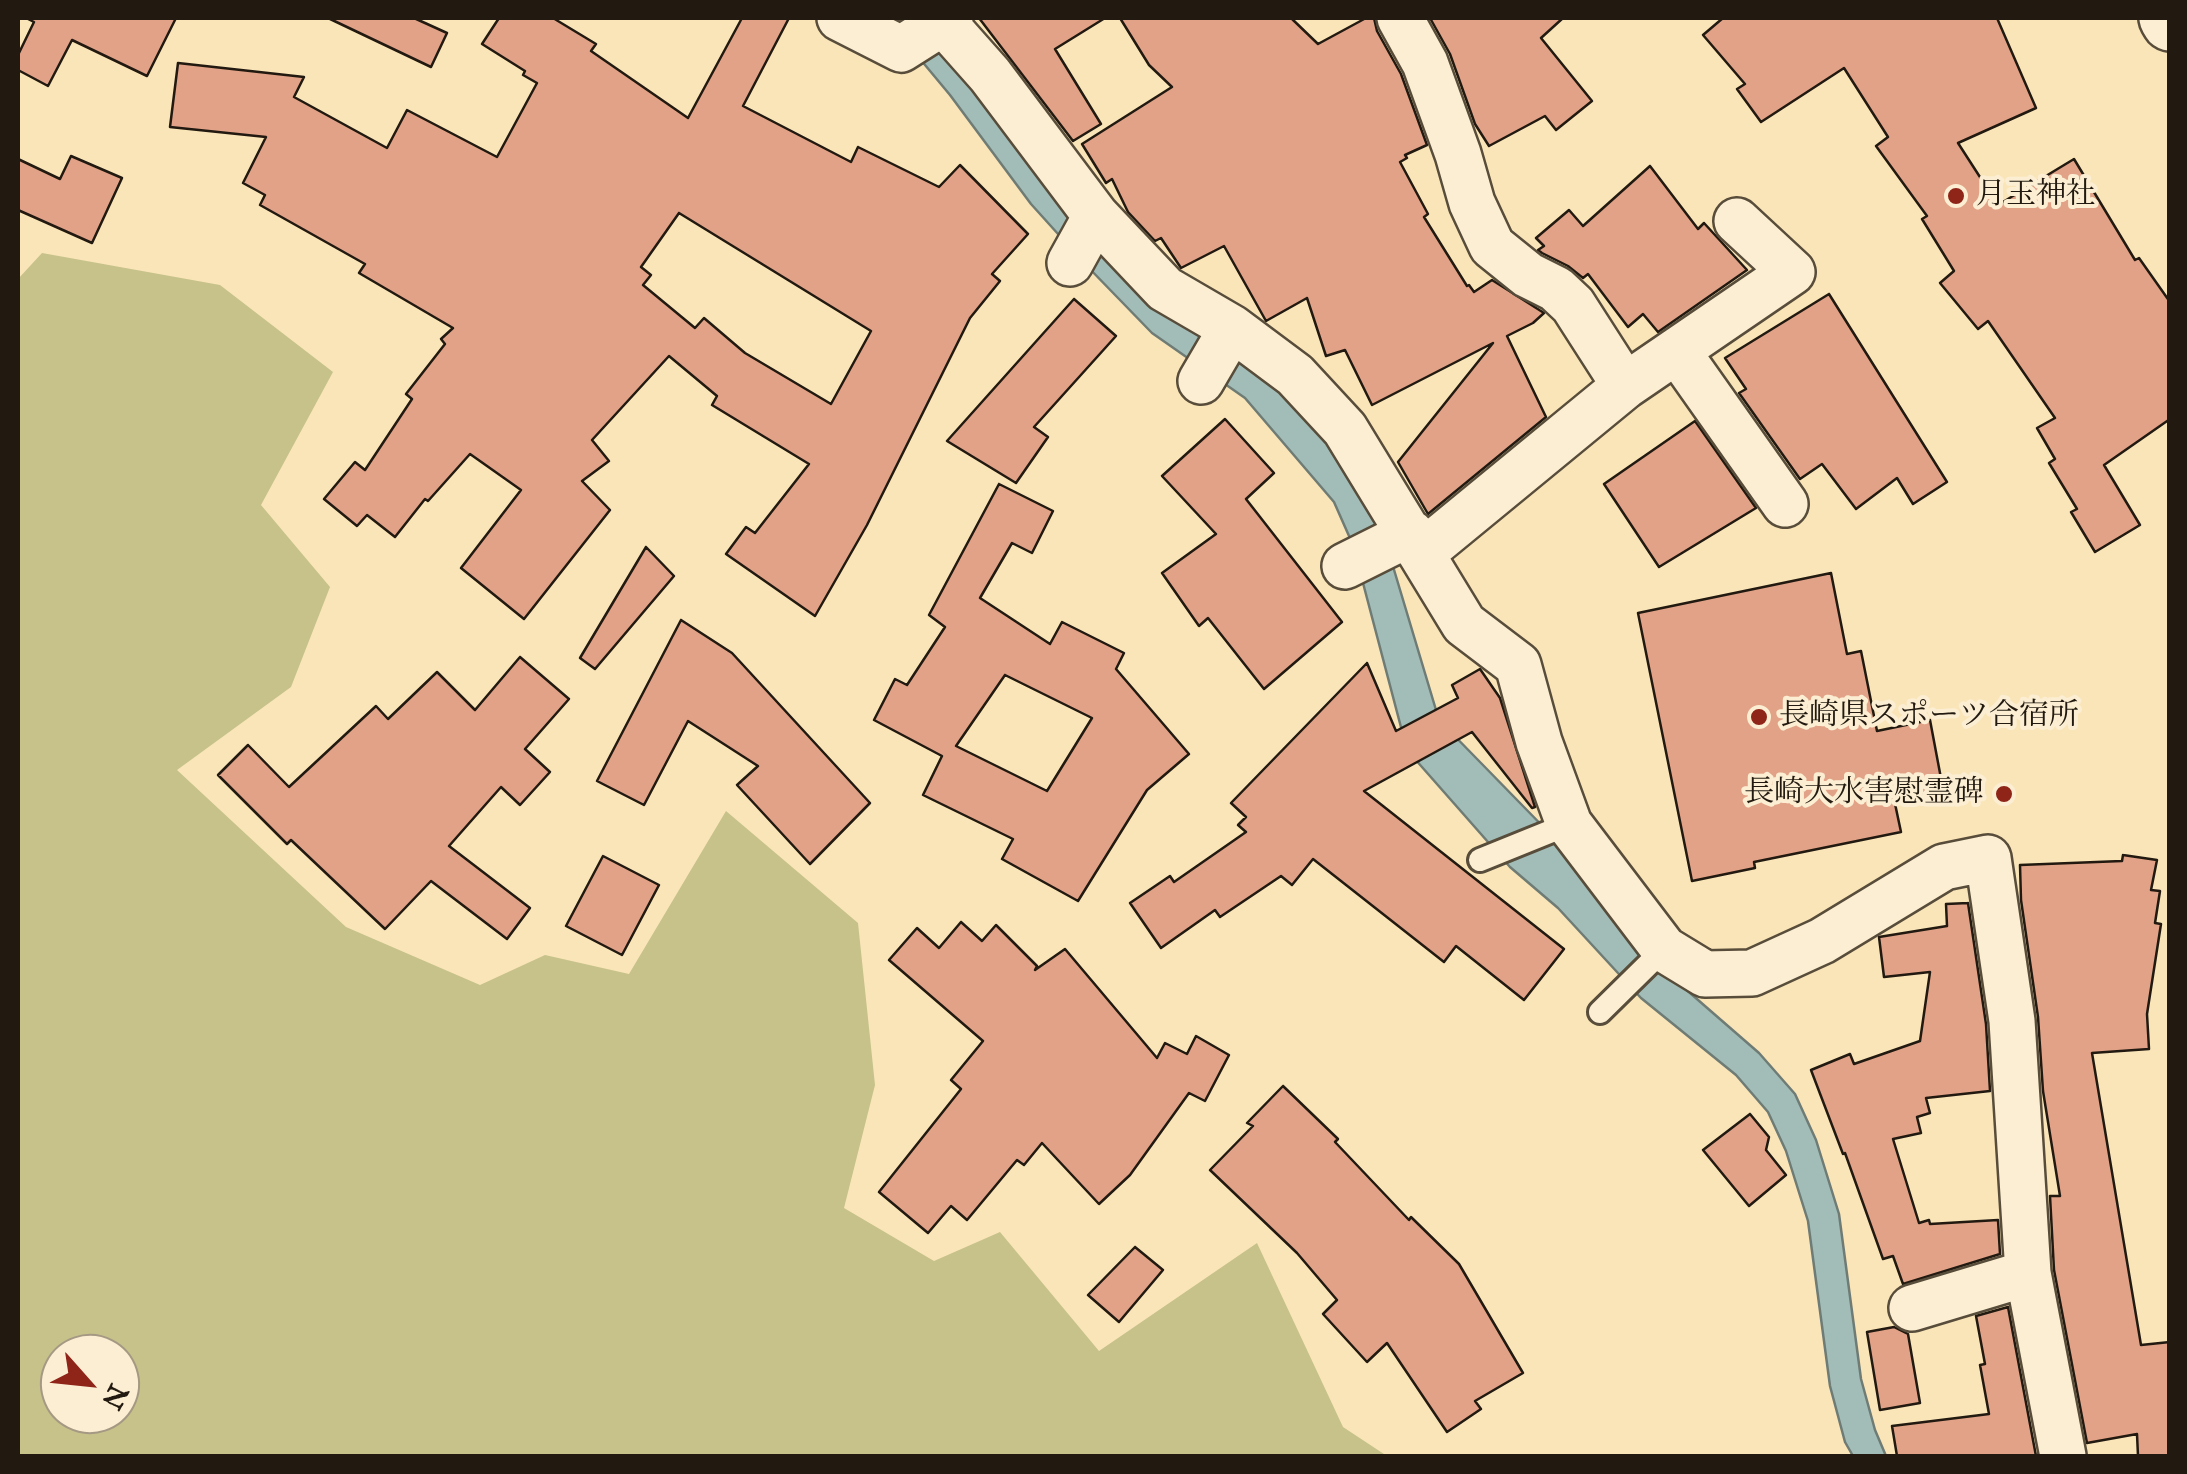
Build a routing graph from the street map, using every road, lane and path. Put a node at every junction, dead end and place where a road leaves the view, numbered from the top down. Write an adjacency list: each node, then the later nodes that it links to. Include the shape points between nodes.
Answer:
1 (840, 18): 3 (street, via 901,49)
2 (1400, 18): 10 (street, via 1425,64 1492,246 1573,305)
3 (947, 20): 4 (street)
4 (1096, 216): 6 (street); 7 (street, via 1165,290)
5 (1737, 221): 8 (street, via 1792,272)
6 (1070, 264)
7 (1232, 328): 9 (street); 12 (street, via 1295,375 1345,428)
8 (1677, 351): 10 (street); 11 (street)
9 (1202, 380)
10 (1625, 386): 12 (street)
11 (1785, 504)
12 (1391, 550): 13 (street, via 1464,624 1518,665)
13 (1569, 824): 14 (lane); 15 (street)
14 (1480, 860)
15 (1664, 949): 16 (lane); 17 (street, via 1705,974 1752,973 1822,941 1944,867 1988,858 2012,1021)
16 (1600, 1012)
17 (2028, 1274): 18 (street); 19 (street)
18 (1912, 1308)
19 (2063, 1456)

